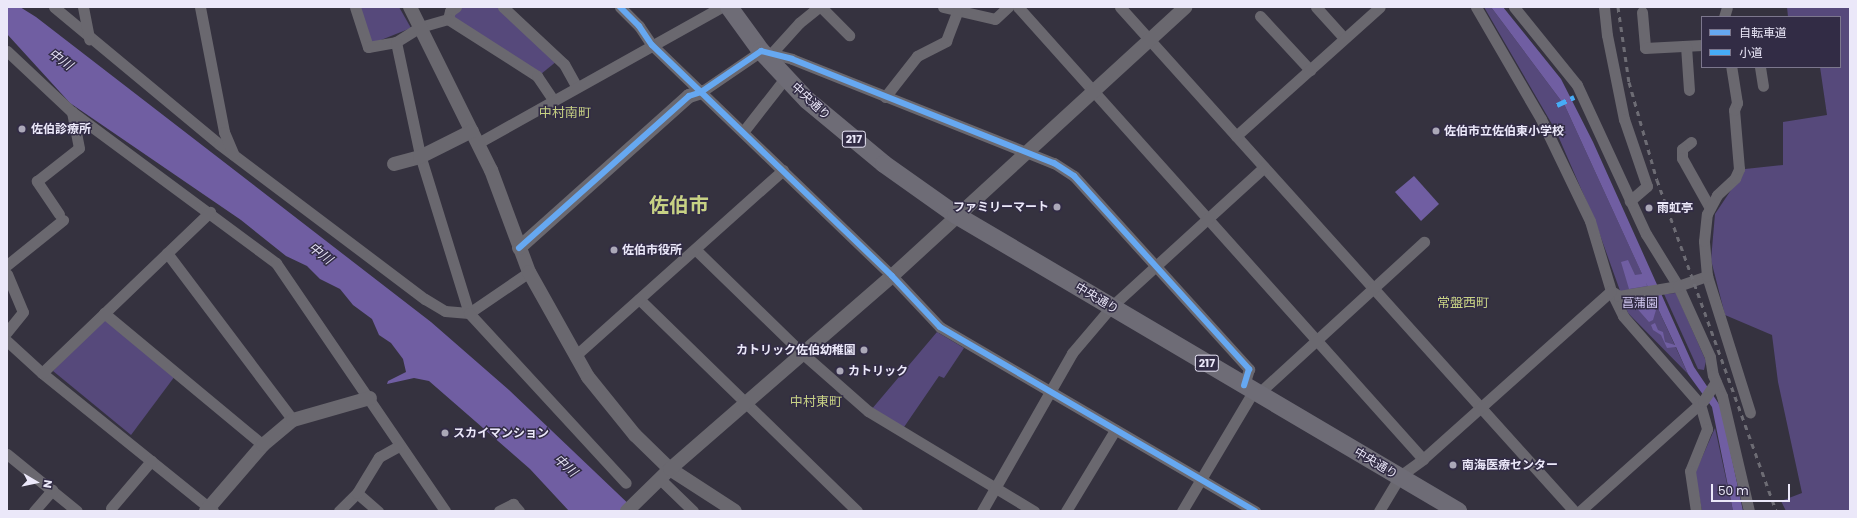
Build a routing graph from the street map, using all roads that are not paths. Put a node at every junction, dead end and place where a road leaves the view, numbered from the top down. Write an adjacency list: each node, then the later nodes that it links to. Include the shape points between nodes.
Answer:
1 (54, 7): 29 (street)
2 (83, 7): 29 (street)
3 (200, 7): 54 (street, via 224,132)
4 (355, 7): 31 (street, via 368,47)
5 (410, 7): 26 (street)
6 (456, 7): 25 (street, via 450,11)
7 (503, 7): 42 (street, via 564,64)
8 (620, 7): 32 (street, via 639,26)
9 (721, 7): 32 (street)
10 (729, 7): 36 (highway, 217)
11 (820, 7): 27 (street); 36 (street)
12 (943, 7): 22 (street)
13 (1008, 7): 22 (street, via 995,18)
14 (1018, 7): 45 (street)
15 (1120, 7): 30 (street)
16 (1186, 7): 30 (street)
17 (1316, 7): 28 (street)
18 (1380, 7): 28 (street)
19 (1476, 7): 76 (street, via 1541,119 1586,214)
20 (1514, 7): 59 (street, via 1577,85)
21 (1604, 7): 59 (street, via 1606,35 1624,119 1647,186)
22 (957, 12): 46 (street, via 946,41 917,56)
23 (1642, 12): 34 (street, via 1646,48)
24 (1260, 16): 39 (street)
25 (448, 19): 26 (street); 47 (street, via 537,76)
26 (420, 27): 31 (street); 51 (street)
27 (849, 35)
28 (1344, 38): 39 (street)
29 (89, 39): 54 (street)
30 (1149, 40): 45 (street); 50 (street)
31 (396, 42): 55 (street)
32 (652, 45): 42 (street); 44 (street)
33 (1701, 45): 34 (street)
34 (1686, 46): 43 (street)
35 (7, 51): 48 (street)
36 (766, 53): 40 (highway, 中央通り / 217); 44 (street); 46 (street, via 792,59)
37 (1731, 68): 60 (street, via 1737,104 1734,110 1739,169 1735,178 1717,195)
38 (1760, 68): 41 (street)
39 (1310, 70): 50 (street)
40 (786, 77): 49 (street); 62 (highway, 中央通り / 217, via 807,100 884,164)
41 (1763, 86)
42 (577, 87): 47 (street)
43 (1689, 90)
44 (701, 92): 49 (street); 65 (street, via 689,96)
45 (1092, 92): 53 (street); 63 (street)
46 (885, 97): 53 (street)
47 (553, 100): 51 (street)
48 (72, 112): 61 (street); 68 (street, via 80,148 37,181 61,217)
49 (743, 132): 58 (street)
50 (1236, 136): 57 (street)
51 (475, 137): 55 (street); 65 (street, via 491,170)
52 (1691, 142): 60 (street, via 1682,148 1682,158)
53 (1024, 153): 62 (street); 69 (street, via 1054,163 1074,176)
54 (234, 155): 80 (street, via 425,299 445,311)
55 (420, 157): 56 (street); 80 (street)
56 (394, 164)
57 (1264, 167): 63 (street); 75 (street)
58 (783, 170): 66 (street); 72 (street)
59 (1630, 201): 74 (street)
60 (1710, 208): 73 (street, via 1704,241)
61 (210, 212): 67 (street); 90 (street, via 276,262)
62 (956, 215): 72 (street); 78 (highway, 中央通り / 217)
63 (1207, 220): 69 (street); 83 (street)
64 (1424, 242): 75 (street)
65 (520, 248): 70 (street)
66 (696, 250): 77 (street); 84 (street)
67 (167, 253): 79 (street); 95 (street)
68 (7, 265)
69 (1156, 266): 78 (street); 88 (street, via 1249,369)
70 (529, 272): 80 (street); 85 (street)
71 (7, 274): 81 (street, via 24,312)
72 (892, 276): 84 (street); 89 (street, via 940,327)
73 (1707, 276): 74 (street); 94 (street)
74 (1674, 286): 76 (street); 87 (street, via 1710,358)
75 (1374, 289): 83 (street); 93 (street)
76 (1615, 294): 92 (street, via 1623,316); 93 (street)
77 (640, 299): 85 (street); 91 (street)
78 (1112, 306): 88 (highway, 中央通り / 217); 89 (street, via 1072,353)
79 (104, 313): 86 (street); 97 (street)
80 (469, 313): 105 (street)
81 (7, 332)
82 (7, 341): 86 (street)
83 (1316, 341): 88 (street); 100 (street)
84 (802, 353): 91 (street); 106 (street, via 868,411)
85 (575, 356): 102 (street, via 602,397)
86 (42, 373): 101 (street)
87 (1716, 382): 92 (street); 132 (street, via 1722,396)
88 (1252, 389): 103 (highway, 中央通り / 217); 104 (street)
89 (1050, 392): 96 (street); 106 (street)
90 (370, 398): 95 (street); 98 (street)
91 (747, 402): 102 (street); 121 (street)
92 (1702, 402): 130 (street); 131 (street, via 1707,429 1690,471)
93 (1480, 407): 100 (street); 129 (street)
94 (1750, 412)
95 (293, 420): 97 (street)
96 (1116, 430): 104 (street); 124 (street)
97 (263, 445): 110 (street)
98 (399, 446): 108 (street, via 379,457); 115 (street)
99 (7, 454): 107 (street)
100 (1423, 459): 103 (street)
101 (151, 461): 109 (street); 110 (street)
102 (665, 474): 118 (street); 119 (street); 120 (street)
103 (1400, 476): 127 (street); 128 (highway, 中央通り / 217)
104 (1201, 480): 125 (street); 126 (street)
105 (626, 483)
106 (995, 488): 122 (street); 123 (street)
107 (52, 490): 111 (street); 112 (street)
108 (357, 493): 113 (street); 114 (street)
109 (111, 508)
110 (209, 510)
111 (34, 511)
112 (77, 511)
113 (339, 511)
114 (378, 511)
115 (445, 511)
116 (499, 511): 117 (street, via 513,504)
117 (519, 511)
118 (626, 511)
119 (693, 511)
120 (735, 511)
121 (856, 511)
122 (982, 511)
123 (1034, 511)
124 (1066, 511)
125 (1182, 511)
126 (1255, 511)
127 (1379, 511)
128 (1458, 511)
129 (1574, 511)
130 (1580, 511)
131 (1696, 511)
132 (1749, 511)

